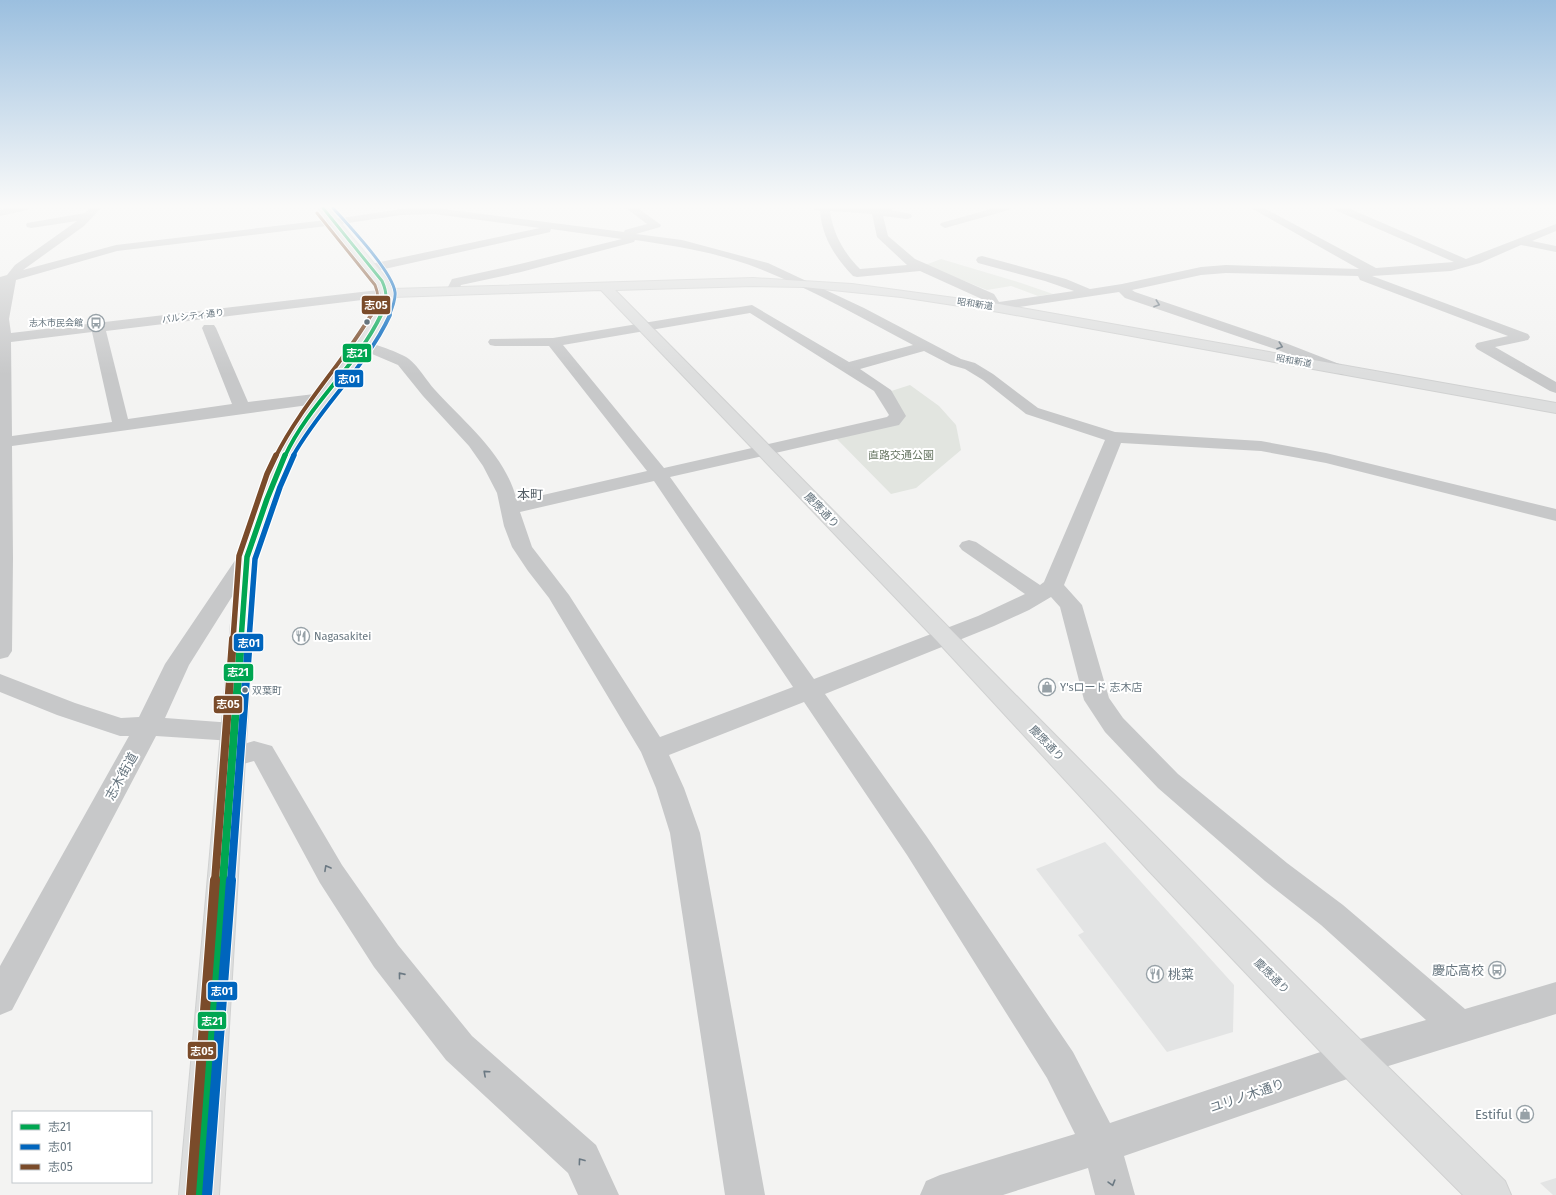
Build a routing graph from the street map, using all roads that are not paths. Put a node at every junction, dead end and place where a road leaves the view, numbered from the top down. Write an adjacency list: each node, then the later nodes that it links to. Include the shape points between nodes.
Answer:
1 (25, 264): 16 (street)
2 (62, 264): 16 (street)
3 (368, 264): 13 (main road)
4 (390, 264): 13 (street)
5 (538, 264): 20 (street, via 456,282)
6 (757, 264): 17 (street)
7 (849, 264): 12 (street, via 857,273)
8 (914, 264): 12 (street)
9 (994, 264): 22 (street, via 1069,283)
10 (1359, 264): 14 (street)
11 (1460, 264): 14 (street)
12 (920, 267): 24 (street, via 989,296)
13 (371, 268): 21 (main road)
14 (1374, 272): 15 (street)
15 (1353, 273): 19 (street, via 1218,269 1186,273); 35 (street, via 1523,337 1482,346)
16 (6, 280): 28 (street, via 8,283 2,319)
17 (797, 283): 18 (main road, 昭和新道); 24 (main road, 昭和新道, via 901,292); 32 (street, via 859,311)
18 (606, 288): 20 (main road, 昭和新道); 25 (main road, 慶應通り)
19 (1122, 288): 22 (street); 34 (street, one-way to 34, via 1135,297 1283,347)
20 (452, 291): 21 (main road, 昭和新道)
21 (387, 293): 23 (street, パルシティ通り); 31 (main road, via 383,312)
22 (1089, 293): 24 (street)
23 (326, 300): 26 (street, via 302,310); 27 (street, パルシティ通り)
24 (993, 307): 34 (main road, 昭和新道)
25 (644, 327): 30 (street); 33 (street, via 752,309); 42 (main road, 慶應通り)
26 (209, 328): 27 (street); 37 (street)
27 (98, 331): 28 (street, パルシティ通り); 39 (street)
28 (2, 339): 41 (street)
29 (495, 342): 30 (street)
30 (553, 342): 43 (street)
31 (363, 345): 36 (main road); 44 (street, via 403,362 475,442 500,478)
32 (926, 346): 33 (street); 40 (street, via 988,377 1032,411)
33 (846, 368): 42 (street, via 880,388 898,416 893,421)
34 (1342, 370): 38 (main road, 昭和新道)
35 (1556, 388)
36 (323, 398): 37 (street); 47 (main road, via 292,441 282,461)
37 (242, 408): 39 (street)
38 (1556, 408)
39 (121, 425): 41 (street)
40 (1115, 437): 45 (street, via 1261,446 1326,458); 48 (street)
41 (1, 444): 50 (street, via 3,558)
42 (763, 449): 43 (street); 49 (main road, 慶應通り)
43 (659, 474): 44 (street); 52 (street)
44 (511, 508): 55 (street, via 522,547 558,595)
45 (1556, 515)
46 (969, 546): 48 (street)
47 (247, 557): 53 (street, 志木街道, via 177,664); 54 (main road)
48 (1047, 590): 49 (street, via 1024,604); 58 (street, via 1071,605 1097,700 1114,725 1168,781 1276,872 1332,915)
49 (946, 636): 52 (street); 59 (main road, 慶應通り, via 1159,861)
50 (0, 651)
51 (0, 682): 53 (street, via 66,709 120,727)
52 (810, 691): 55 (street); 60 (street, via 917,846 1060,1065)
53 (148, 726): 54 (street); 57 (street, 志木街道)
54 (232, 744): 61 (main road); 62 (street, one-way to 54, via 582,1160 459,1048 386,956 331,874 263,753)
55 (654, 750): 63 (street, via 685,833)
56 (1556, 998): 58 (street, ユリノ木通り)
57 (0, 999)
58 (1460, 1027): 59 (street, ユリノ木通り)
59 (1353, 1059): 60 (street, ユリノ木通り); 66 (main road, 慶應通り)
60 (1100, 1145): 64 (street, ユリノ木通り); 65 (street, one-way to 65)
61 (199, 1195)
62 (599, 1195)
63 (745, 1195)
64 (940, 1195)
65 (1115, 1195)
66 (1491, 1195)

